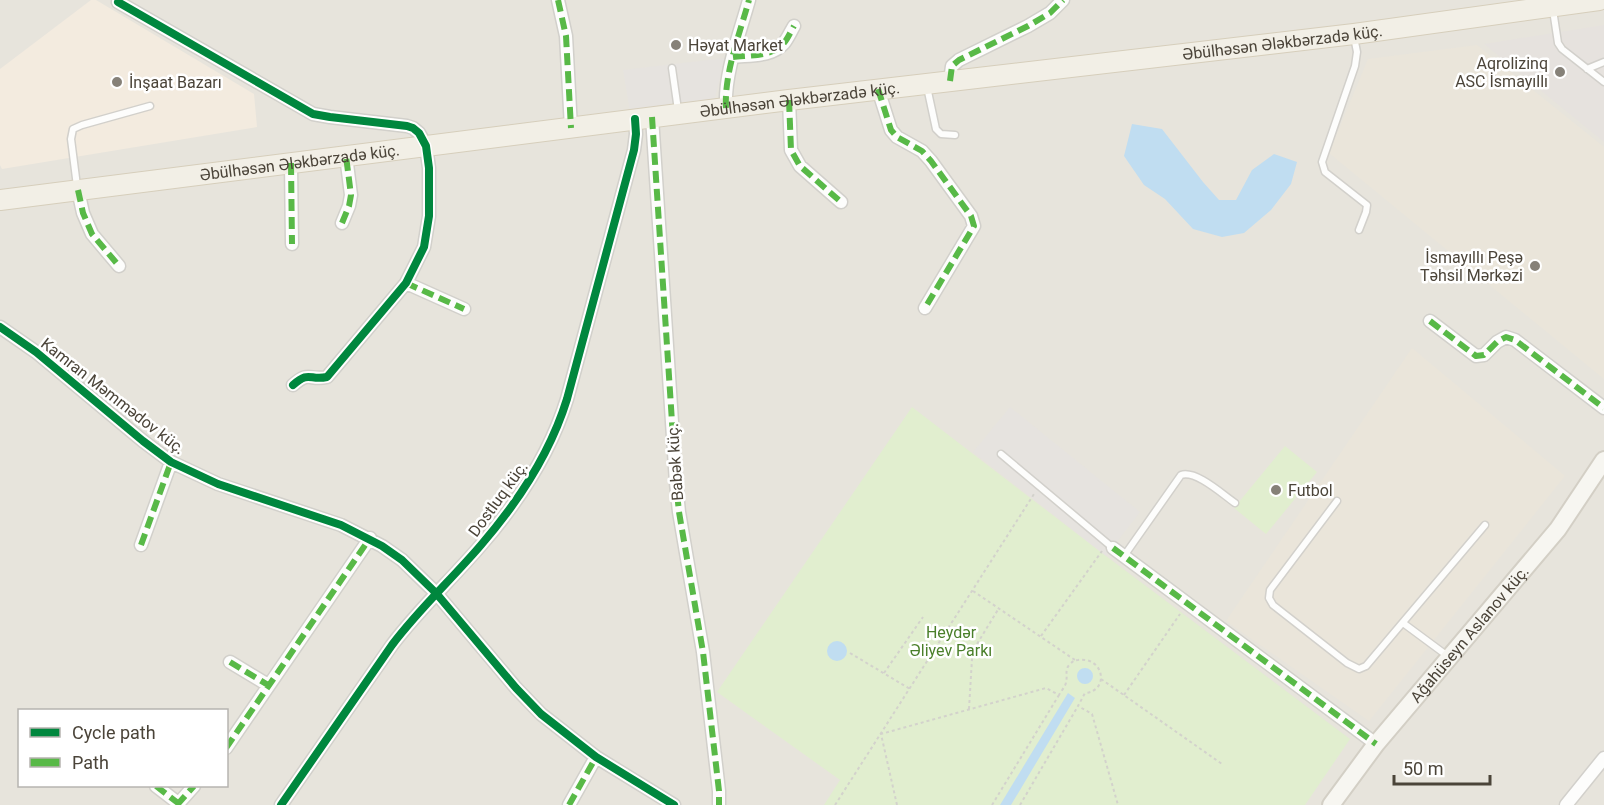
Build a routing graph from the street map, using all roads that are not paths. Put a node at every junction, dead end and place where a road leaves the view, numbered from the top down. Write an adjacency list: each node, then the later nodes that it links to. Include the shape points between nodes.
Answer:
1 (558, 0): 22 (street, via 566,36)
2 (749, 0): 9 (street)
3 (1064, 0): 13 (street, via 1043,18 958,60 952,66)
4 (1599, 0): 6 (main road, Əbülhəsən Ələkbərzadə küç.)
5 (118, 2): 24 (street, via 313,114 407,126 419,134)
6 (1552, 7): 8 (main road, Əbülhəsən Ələkbərzadə küç.); 12 (lane, via 1558,43)
7 (794, 26): 9 (street, via 784,43 769,54)
8 (1354, 34): 13 (main road, Əbülhəsən Ələkbərzadə küç.); 31 (lane, via 1355,66 1322,162 1325,172 1367,205)
9 (733, 57): 19 (street)
10 (1604, 62): 12 (lane)
11 (672, 68): 20 (lane)
12 (1587, 69): 14 (lane)
13 (950, 81): 15 (main road, Əbülhəsən Ələkbərzadə küç.)
14 (1604, 82)
15 (926, 84): 16 (main road, Əbülhəsən Ələkbərzadə küç.); 23 (lane, via 936,129 941,134)
16 (878, 89): 17 (main road, Əbülhəsən Ələkbərzadə küç.); 35 (street, via 891,130 931,160 974,226)
17 (789, 100): 19 (main road, Əbülhəsən Ələkbərzadə küç.); 29 (street, via 791,150 800,166)
18 (150, 106): 27 (lane, via 73,129)
19 (726, 108): 20 (main road, Əbülhəsən Ələkbərzadə küç.)
20 (679, 114): 21 (main road, Əbülhəsən Ələkbərzadə küç.)
21 (644, 118): 22 (main road, Əbülhəsən Ələkbərzadə küç.); 51 (street, Dostluq küç., via 561,418 526,488 481,546); 66 (street, Babək küç., via 679,512 703,652)
22 (571, 128): 24 (main road, Əbülhəsən Ələkbərzadə küç.)
23 (955, 135)
24 (426, 147): 25 (main road, Əbülhəsən Ələkbərzadə küç.); 34 (street, via 429,216 424,247)
25 (346, 156): 26 (main road, Əbülhəsən Ələkbərzadə küç.); 30 (street, via 351,195)
26 (291, 164): 27 (main road, Əbülhəsən Ələkbərzadə küç.); 32 (street)
27 (78, 190): 28 (main road, Əbülhəsən Ələkbərzadə küç.); 33 (street, via 92,234)
28 (0, 200)
29 (841, 202)
30 (342, 223)
31 (1359, 230)
32 (292, 244)
33 (119, 266)
34 (406, 283): 36 (street); 39 (street, via 327,377 302,376)
35 (925, 308)
36 (464, 309)
37 (1430, 321): 40 (street, via 1476,356 1485,355 1506,337 1515,340)
38 (0, 327): 43 (street, Kamran Məmmədov küç.)
39 (293, 385)
40 (1604, 408)
41 (1001, 454): 49 (lane)
42 (1604, 460): 53 (street, Ağahüseyn Aslanov küç., via 1558,529)
43 (171, 462): 47 (street, Kamran Məmmədov küç., via 218,484); 48 (street)
44 (1337, 501): 52 (lane, via 1270,590 1269,598 1273,605 1359,669 1366,666)
45 (1235, 503): 50 (lane, via 1196,476 1181,475)
46 (1485, 525): 52 (lane)
47 (370, 538): 51 (street, Kamran Məmmədov küç., via 402,560); 55 (street)
48 (141, 545)
49 (1110, 546): 50 (street)
50 (1124, 556): 56 (street)
51 (436, 593): 58 (street, Kamran Məmmədov küç., via 541,714); 63 (street, Dostluq küç., via 392,645)
52 (1403, 622): 53 (lane)
53 (1449, 657): 56 (street, Ağahüseyn Aslanov küç.)
54 (230, 662): 55 (street)
55 (268, 686): 57 (street)
56 (1376, 744): 67 (street, Ağahüseyn Aslanov küç.)
57 (228, 745)
58 (596, 757): 64 (street); 65 (street, Kamran Məmmədov küç.)
59 (1604, 758): 68 (street)
60 (157, 787): 62 (street)
61 (193, 787): 62 (street)
62 (178, 804)
63 (281, 805)
64 (569, 805)
65 (674, 805)
66 (719, 805)
67 (1332, 805)
68 (1566, 805)

